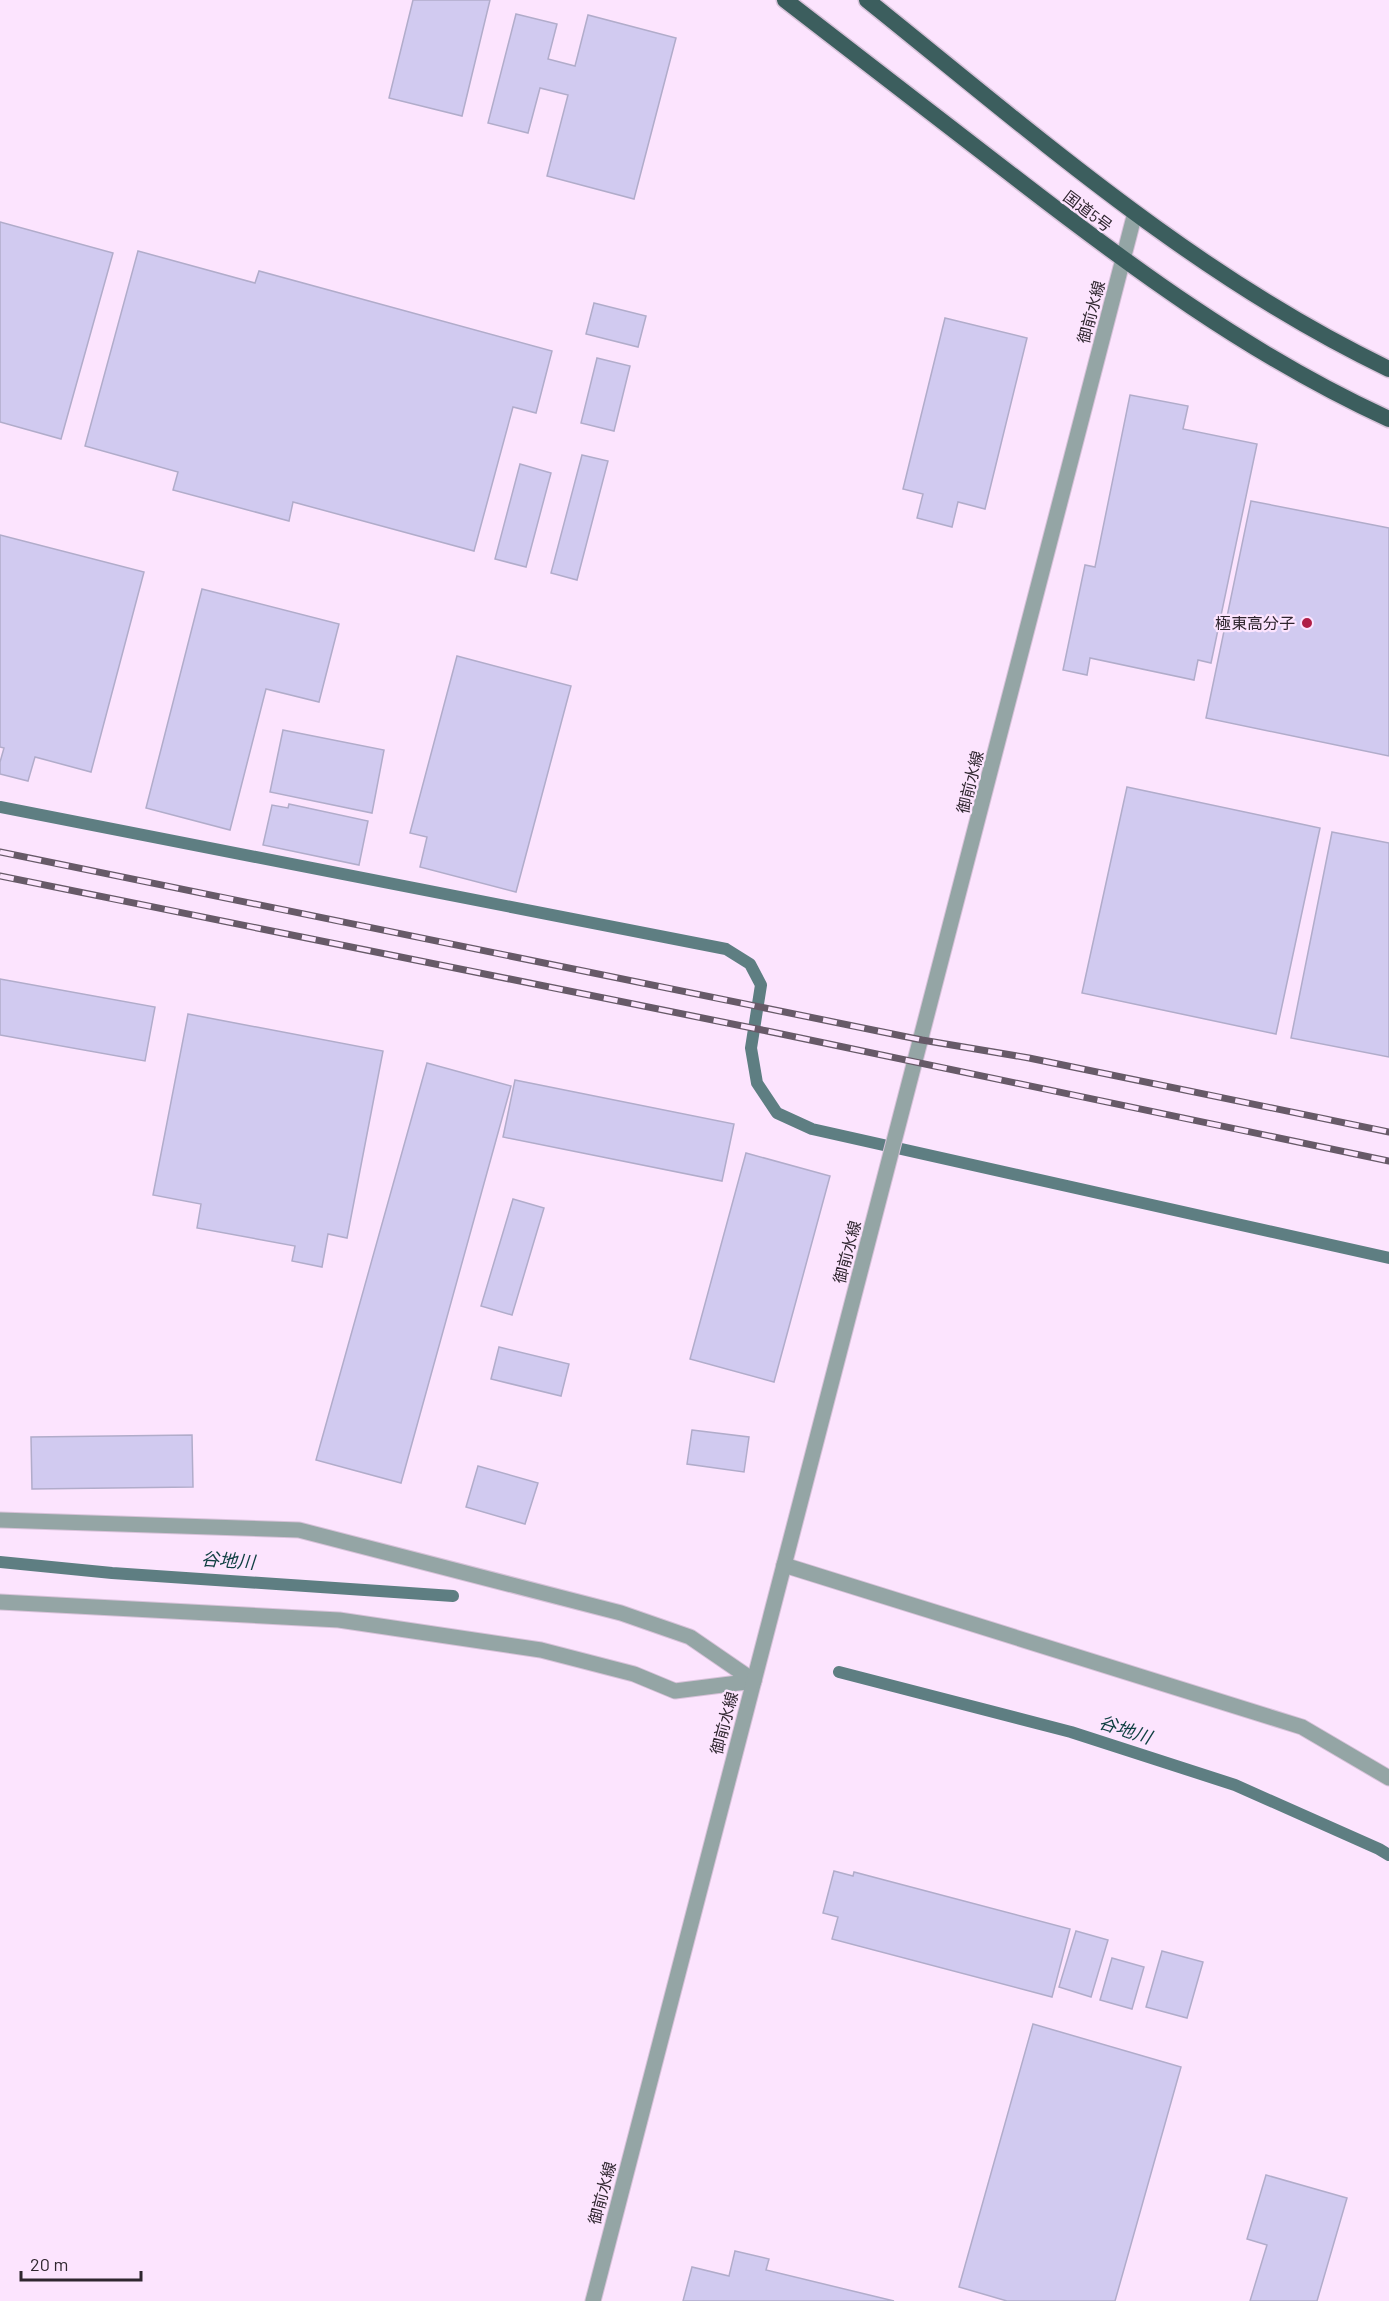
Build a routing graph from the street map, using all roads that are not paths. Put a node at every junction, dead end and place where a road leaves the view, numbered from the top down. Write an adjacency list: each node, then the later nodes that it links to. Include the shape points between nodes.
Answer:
1 (785, 0): 4 (highway, 国道5号)
2 (867, 0): 3 (highway, 国道5号)
3 (1135, 213): 4 (street, 御前水線); 5 (highway, 国道5号, via 1248,291)
4 (1123, 260): 6 (highway, 国道5号, via 1225,330); 8 (street, 御前水線)
5 (1389, 369)
6 (1389, 419)
7 (0, 1520): 10 (street, via 299,1530 621,1613 690,1637)
8 (784, 1565): 10 (street, 御前水線); 11 (street, via 1302,1728)
9 (0, 1602): 10 (street, via 339,1620 541,1650 634,1674 675,1691)
10 (754, 1681): 12 (street, 御前水線)
11 (1389, 1778)
12 (592, 2301)

